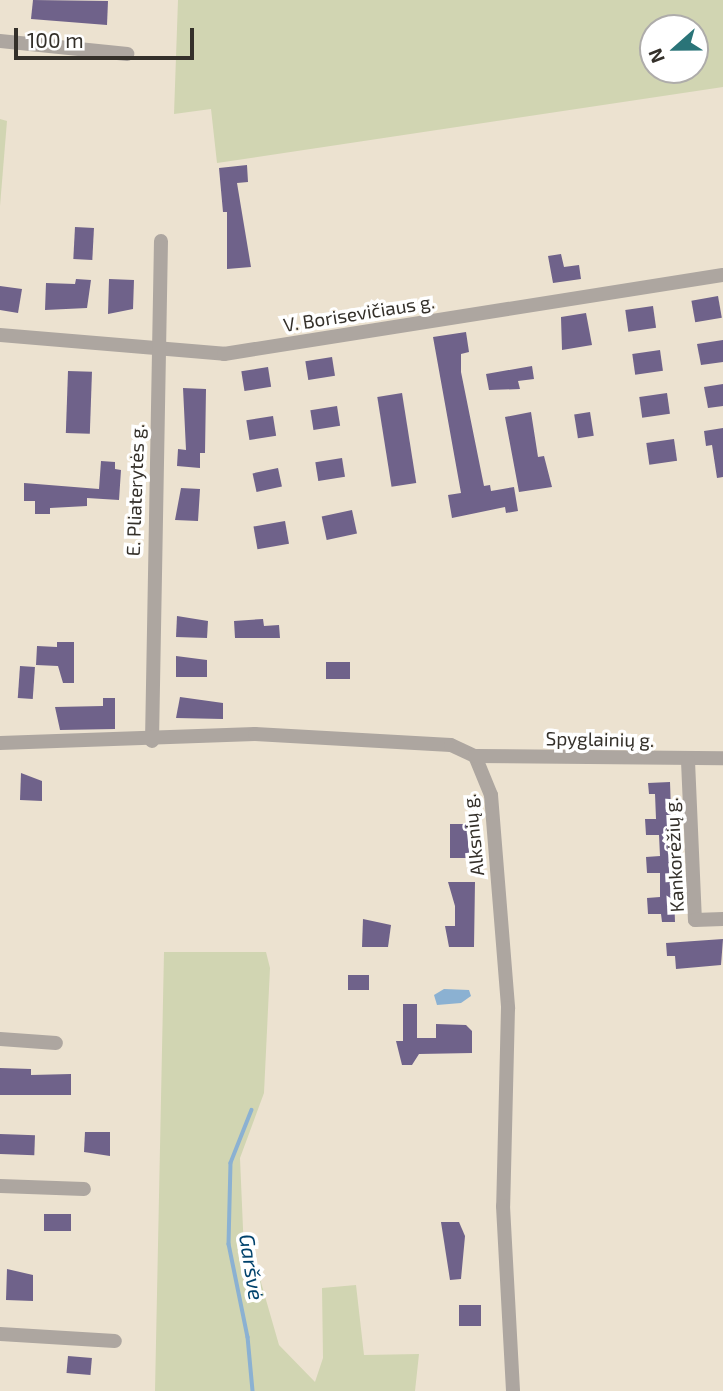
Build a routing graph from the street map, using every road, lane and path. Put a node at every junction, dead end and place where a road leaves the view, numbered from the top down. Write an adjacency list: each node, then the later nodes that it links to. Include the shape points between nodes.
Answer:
1 (0, 41): 2 (street)
2 (127, 54)
3 (161, 241): 6 (street, E. Pliaterytės g.)
4 (723, 275): 6 (street, V. Borisevičiaus g., via 224,354)
5 (0, 335): 6 (street, V. Borisevičiaus g.)
6 (159, 346): 7 (street, E. Pliaterytės g.)
7 (152, 741): 8 (street); 9 (street, via 255,734 354,737 451,746)
8 (0, 743)
9 (475, 756): 11 (street, Spyglainių g.); 19 (street, Alksnių g., via 491,795 508,1008 503,1206)
10 (723, 758): 11 (street, Spyglainių g.)
11 (688, 761): 12 (street, Kankorėžių g., via 695,920)
12 (723, 919)
13 (0, 1039): 14 (street)
14 (56, 1043)
15 (0, 1186): 16 (street)
16 (84, 1189)
17 (0, 1334): 18 (street)
18 (116, 1341)
19 (513, 1391)

